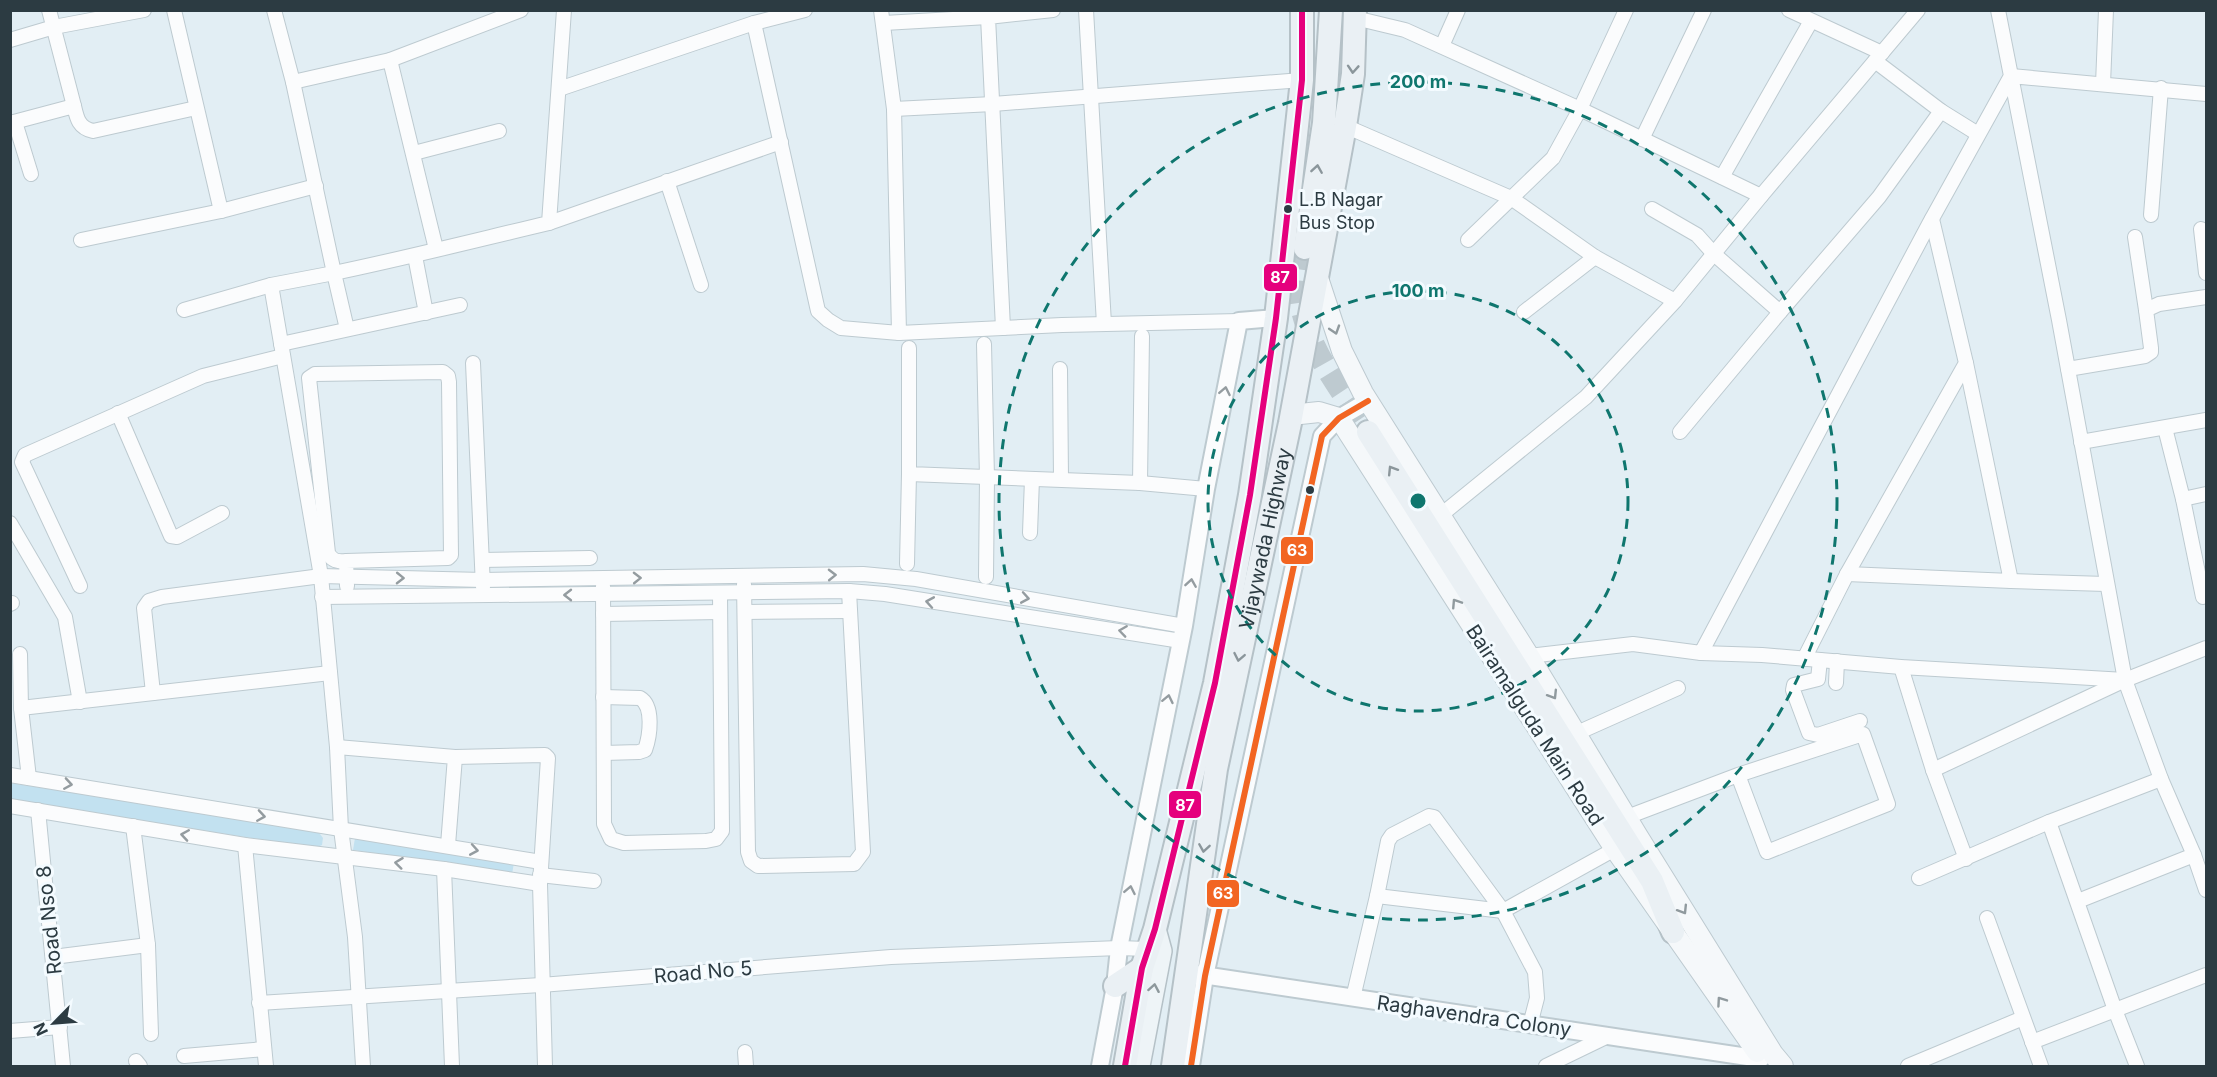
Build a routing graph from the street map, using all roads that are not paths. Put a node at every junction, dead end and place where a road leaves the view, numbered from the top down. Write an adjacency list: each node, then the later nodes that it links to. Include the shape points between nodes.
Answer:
1 (49, 10): 24 (street)
2 (144, 10): 24 (street)
3 (174, 10): 39 (street)
4 (274, 10): 31 (street)
5 (521, 10): 28 (street)
6 (564, 10): 34 (street)
7 (806, 10): 23 (street)
8 (1053, 10): 21 (street)
9 (1086, 10): 36 (street)
10 (1302, 10): 30 (highway)
11 (1331, 10): 65 (highway, one-way to 11, via 1324,123)
12 (1458, 10): 26 (street)
13 (1626, 10): 41 (street)
14 (1704, 10): 47 (street)
15 (1789, 10): 22 (street)
16 (1918, 10): 27 (street)
17 (1998, 10): 29 (street)
18 (2106, 10): 32 (street)
19 (1355, 14): 26 (street); 44 (highway, Vijaywada Highway, one-way to 44, via 1353,74)
20 (882, 17): 21 (street); 40 (street)
21 (988, 17): 37 (street)
22 (1810, 21): 27 (street); 51 (street, via 1744,151)
23 (754, 23): 34 (street); 48 (street)
24 (54, 27): 25 (street); 38 (street)
25 (10, 40)
26 (1442, 46): 41 (street)
27 (1879, 57): 42 (street); 54 (street)
28 (390, 60): 31 (street); 49 (street)
29 (2011, 76): 32 (street); 46 (street); 96 (street)
30 (1302, 80): 36 (street); 83 (highway)
31 (293, 82): 53 (street)
32 (2103, 84): 33 (street)
33 (2161, 88): 35 (street); 58 (street)
34 (559, 90): 60 (street)
35 (2206, 94)
36 (1090, 96): 37 (street); 85 (street)
37 (993, 104): 40 (street); 86 (street)
38 (74, 106): 39 (street, via 77,120 84,129 93,131); 43 (street)
39 (196, 108): 57 (street)
40 (894, 109): 88 (street)
41 (1580, 109): 47 (street); 55 (street, via 1553,158)
42 (1941, 111): 46 (street); 81 (street, via 1879,197)
43 (13, 123): 50 (street)
44 (1345, 126): 55 (street); 72 (highway, Vijaywada Highway)
45 (499, 131): 49 (street)
46 (1978, 134): 59 (street)
47 (1642, 139): 51 (street)
48 (781, 142): 52 (street); 88 (street, via 818,310 841,328)
49 (414, 153): 66 (street)
50 (31, 174)
51 (1722, 177): 54 (street)
52 (667, 181): 60 (street); 74 (street)
53 (316, 186): 57 (street); 70 (street)
54 (1761, 196): 67 (street)
55 (1511, 198): 64 (street); 69 (street)
56 (1652, 209): 67 (street, via 1697,235)
57 (221, 211): 63 (street)
58 (2151, 215)
59 (1932, 219): 94 (street); 150 (street)
60 (549, 223): 66 (street)
61 (2201, 229): 71 (street)
62 (2135, 237): 79 (street)
63 (81, 240)
64 (1468, 240)
65 (1305, 248)
66 (436, 249): 68 (street)
67 (1714, 254): 76 (street); 81 (street)
68 (415, 256): 70 (street); 82 (street)
69 (1595, 257): 76 (street); 80 (street)
70 (334, 273): 73 (street); 87 (street)
71 (2206, 273)
72 (1317, 275): 97 (main road, one-way to 97, via 1342,351); 99 (highway, Vijaywada Highway)
73 (271, 285): 78 (street); 92 (street)
74 (701, 285)
75 (2206, 297): 79 (street, via 2159,304)
76 (1675, 301): 115 (street, via 1586,397)
77 (460, 305): 82 (street)
78 (184, 310)
79 (2146, 310): 96 (street, via 2151,352)
80 (1524, 312)
81 (1780, 312): 104 (street)
82 (426, 313): 87 (street)
83 (1276, 318): 84 (street); 199 (highway, Vijaywada Highway, via 1227,624)
84 (1239, 321): 85 (street); 111 (street, one-way to 84)
85 (1104, 324): 86 (street)
86 (1003, 328): 88 (street)
87 (347, 330): 92 (street)
88 (899, 333)
89 (1142, 336): 110 (street)
90 (984, 344): 107 (street)
91 (909, 348): 106 (street)
92 (282, 350): 98 (street, via 203,376); 124 (street)
93 (473, 363): 119 (street)
94 (1966, 363): 123 (street); 132 (street)
95 (1060, 369): 109 (street)
96 (2068, 369): 105 (street)
97 (1368, 401): 100 (street); 115 (main road)
98 (118, 413): 114 (street, via 171,536 177,537); 134 (street, via 22,458)
99 (1291, 414): 100 (main road, via 1318,412); 201 (highway, Vijaywada Highway, one-way to 201, via 1216,769)
100 (1339, 418): 183 (main road, Bairamalguda Main Road, one-way to 100); 201 (street, via 1322,436)
101 (2206, 420): 102 (street)
102 (2165, 428): 105 (street); 113 (street)
103 (1368, 432): 196 (highway, one-way to 103, via 1652,881)
104 (1680, 432)
105 (2081, 442): 133 (street)
106 (909, 474): 107 (street); 122 (street)
107 (987, 478): 108 (street); 129 (street)
108 (1032, 478): 109 (street); 117 (street)
109 (1061, 479): 110 (street)
110 (1140, 483): 111 (street)
111 (1206, 489): 148 (street, one-way to 111)
112 (2206, 494): 113 (street)
113 (2183, 499): 143 (street)
114 (222, 513)
115 (1441, 515): 152 (main road)
116 (10, 523): 163 (street, via 65,617)
117 (1030, 533)
118 (590, 558): 119 (street)
119 (482, 560): 131 (street)
120 (346, 561): 121 (street); 121 (street, via 338,562 328,553 309,378 315,374 443,372 449,382 451,555); 127 (street)
121 (365, 561): 128 (street)
122 (907, 564)
123 (1847, 574): 132 (street); 153 (street)
124 (321, 576): 127 (street); 141 (street); 161 (street, via 149,601 144,608)
125 (744, 576): 126 (street, one-way to 126); 130 (street, one-way to 125); 136 (street)
126 (882, 576): 138 (street); 148 (street, one-way to 148, via 916,579)
127 (347, 577): 128 (street); 142 (street)
128 (366, 577): 131 (street, one-way to 131)
129 (986, 577)
130 (603, 578): 131 (street); 140 (street)
131 (483, 580): 139 (street)
132 (2011, 581): 133 (street)
133 (2106, 584): 158 (street)
134 (80, 586)
135 (849, 591): 136 (street); 138 (street); 144 (street)
136 (744, 592): 137 (street); 146 (street)
137 (720, 594): 140 (street); 145 (street)
138 (880, 594): 148 (street, one-way to 138)
139 (483, 595): 140 (street, one-way to 139); 142 (street)
140 (603, 595): 147 (street)
141 (322, 597): 142 (street); 157 (street)
142 (348, 597)
143 (2203, 597)
144 (850, 611): 146 (street); 146 (street, via 863,852 854,864 758,866 748,852)
145 (720, 612): 147 (street); 168 (street, via 722,831 716,839 624,843 611,839 604,824)
146 (745, 612)
147 (603, 614): 162 (street)
148 (1182, 633): 198 (street, one-way to 148)
149 (2206, 648): 158 (street)
150 (1701, 652): 152 (street, via 1633,644); 153 (street)
151 (20, 654): 164 (street)
152 (1529, 656): 166 (main road, one-way to 166)
153 (1804, 659): 154 (street)
154 (1820, 660): 155 (street); 165 (street, via 1818,679 1794,685 1793,690 1809,733 1818,735)
155 (1837, 662): 156 (street); 159 (street)
156 (1901, 667): 158 (street); 170 (street)
157 (330, 673): 161 (street); 167 (street)
158 (2125, 680): 170 (street); 174 (street)
159 (1836, 683)
160 (1678, 688): 166 (street)
161 (153, 693): 163 (street)
162 (603, 697): 168 (street); 168 (street, via 640,698 648,707 645,750)
163 (80, 702): 164 (street)
164 (21, 708): 173 (street)
165 (1860, 721)
166 (1577, 734): 177 (main road)
167 (337, 747): 169 (street); 180 (street)
168 (604, 753)
169 (455, 757): 182 (street); 188 (street, via 548,758)
170 (1933, 770): 186 (street)
171 (10, 775): 173 (street)
172 (1738, 775): 172 (street, via 1767,852 1888,804 1863,734); 177 (street)
173 (29, 778): 180 (street, one-way to 180)
174 (2161, 778): 178 (street); 184 (street)
175 (10, 806): 176 (street)
176 (38, 810): 179 (street); 200 (street, Road Nso 8)
177 (1627, 817): 232 (main road, one-way to 232)
178 (2049, 822): 186 (street); 193 (street)
179 (133, 826): 181 (street, one-way to 179); 197 (street)
180 (340, 829): 182 (street); 185 (street)
181 (244, 844): 185 (street); 208 (street)
182 (448, 845): 188 (street, one-way to 188)
183 (1615, 849): 194 (street); 196 (main road, Bairamalguda Main Road)
184 (2194, 855): 191 (street); 193 (street)
185 (344, 856): 187 (street, one-way to 185); 206 (street)
186 (1966, 859): 189 (street)
187 (444, 869): 188 (street); 205 (street)
188 (540, 874): 190 (street); 203 (street)
189 (1919, 878)
190 (594, 881)
191 (2206, 890)
192 (1377, 896): 194 (street); 194 (street, via 1388,841 1392,835 1429,816); 207 (street)
193 (2078, 901): 209 (street)
194 (1503, 911): 211 (street, via 1535,972 1537,998)
195 (1987, 918): 210 (street)
196 (1673, 932): 221 (main road, Bairamalguda Main Road, one-way to 196)
197 (148, 945): 200 (street); 214 (street)
198 (1119, 948): 199 (street, Road No 5); 203 (street, Road No 5, via 891,957); 204 (street)
199 (1148, 949): 204 (highway); 229 (highway); 230 (main road, Vijaywada Highway, one-way to 199, via 1161,951)
200 (53, 957): 212 (street, Road Nso 8)
201 (1196, 974): 207 (street, Raghavendra Colony); 220 (highway, Vijaywada Highway)
202 (2206, 975): 209 (street)
203 (541, 985): 205 (street, Road No 5); 226 (street)
204 (1115, 986): 228 (street)
205 (448, 991): 206 (street, Road No 5); 225 (street)
206 (358, 996): 208 (street, Road No 5); 224 (street)
207 (1353, 998): 211 (street, Raghavendra Colony)
208 (259, 1003): 217 (street)
209 (2115, 1010): 216 (street); 235 (street)
210 (2023, 1018): 216 (street); 233 (street)
211 (1530, 1025): 215 (street, Raghavendra Colony)
212 (60, 1027): 213 (street); 222 (street, Road Nso 8)
213 (10, 1031)
214 (151, 1034)
215 (1608, 1036): 221 (street, Raghavendra Colony); 231 (street)
216 (2032, 1042): 234 (street)
217 (264, 1048): 219 (street); 223 (street)
218 (745, 1052): 227 (street)
219 (184, 1056)
220 (1177, 1063)
221 (1758, 1064)
222 (63, 1066)
223 (266, 1066)
224 (363, 1066)
225 (452, 1066)
226 (545, 1066)
227 (746, 1066)
228 (1100, 1066)
229 (1125, 1066)
230 (1139, 1066)
231 (1546, 1066)
232 (1783, 1066)
233 (1908, 1066)
234 (2041, 1066)
235 (2138, 1066)

